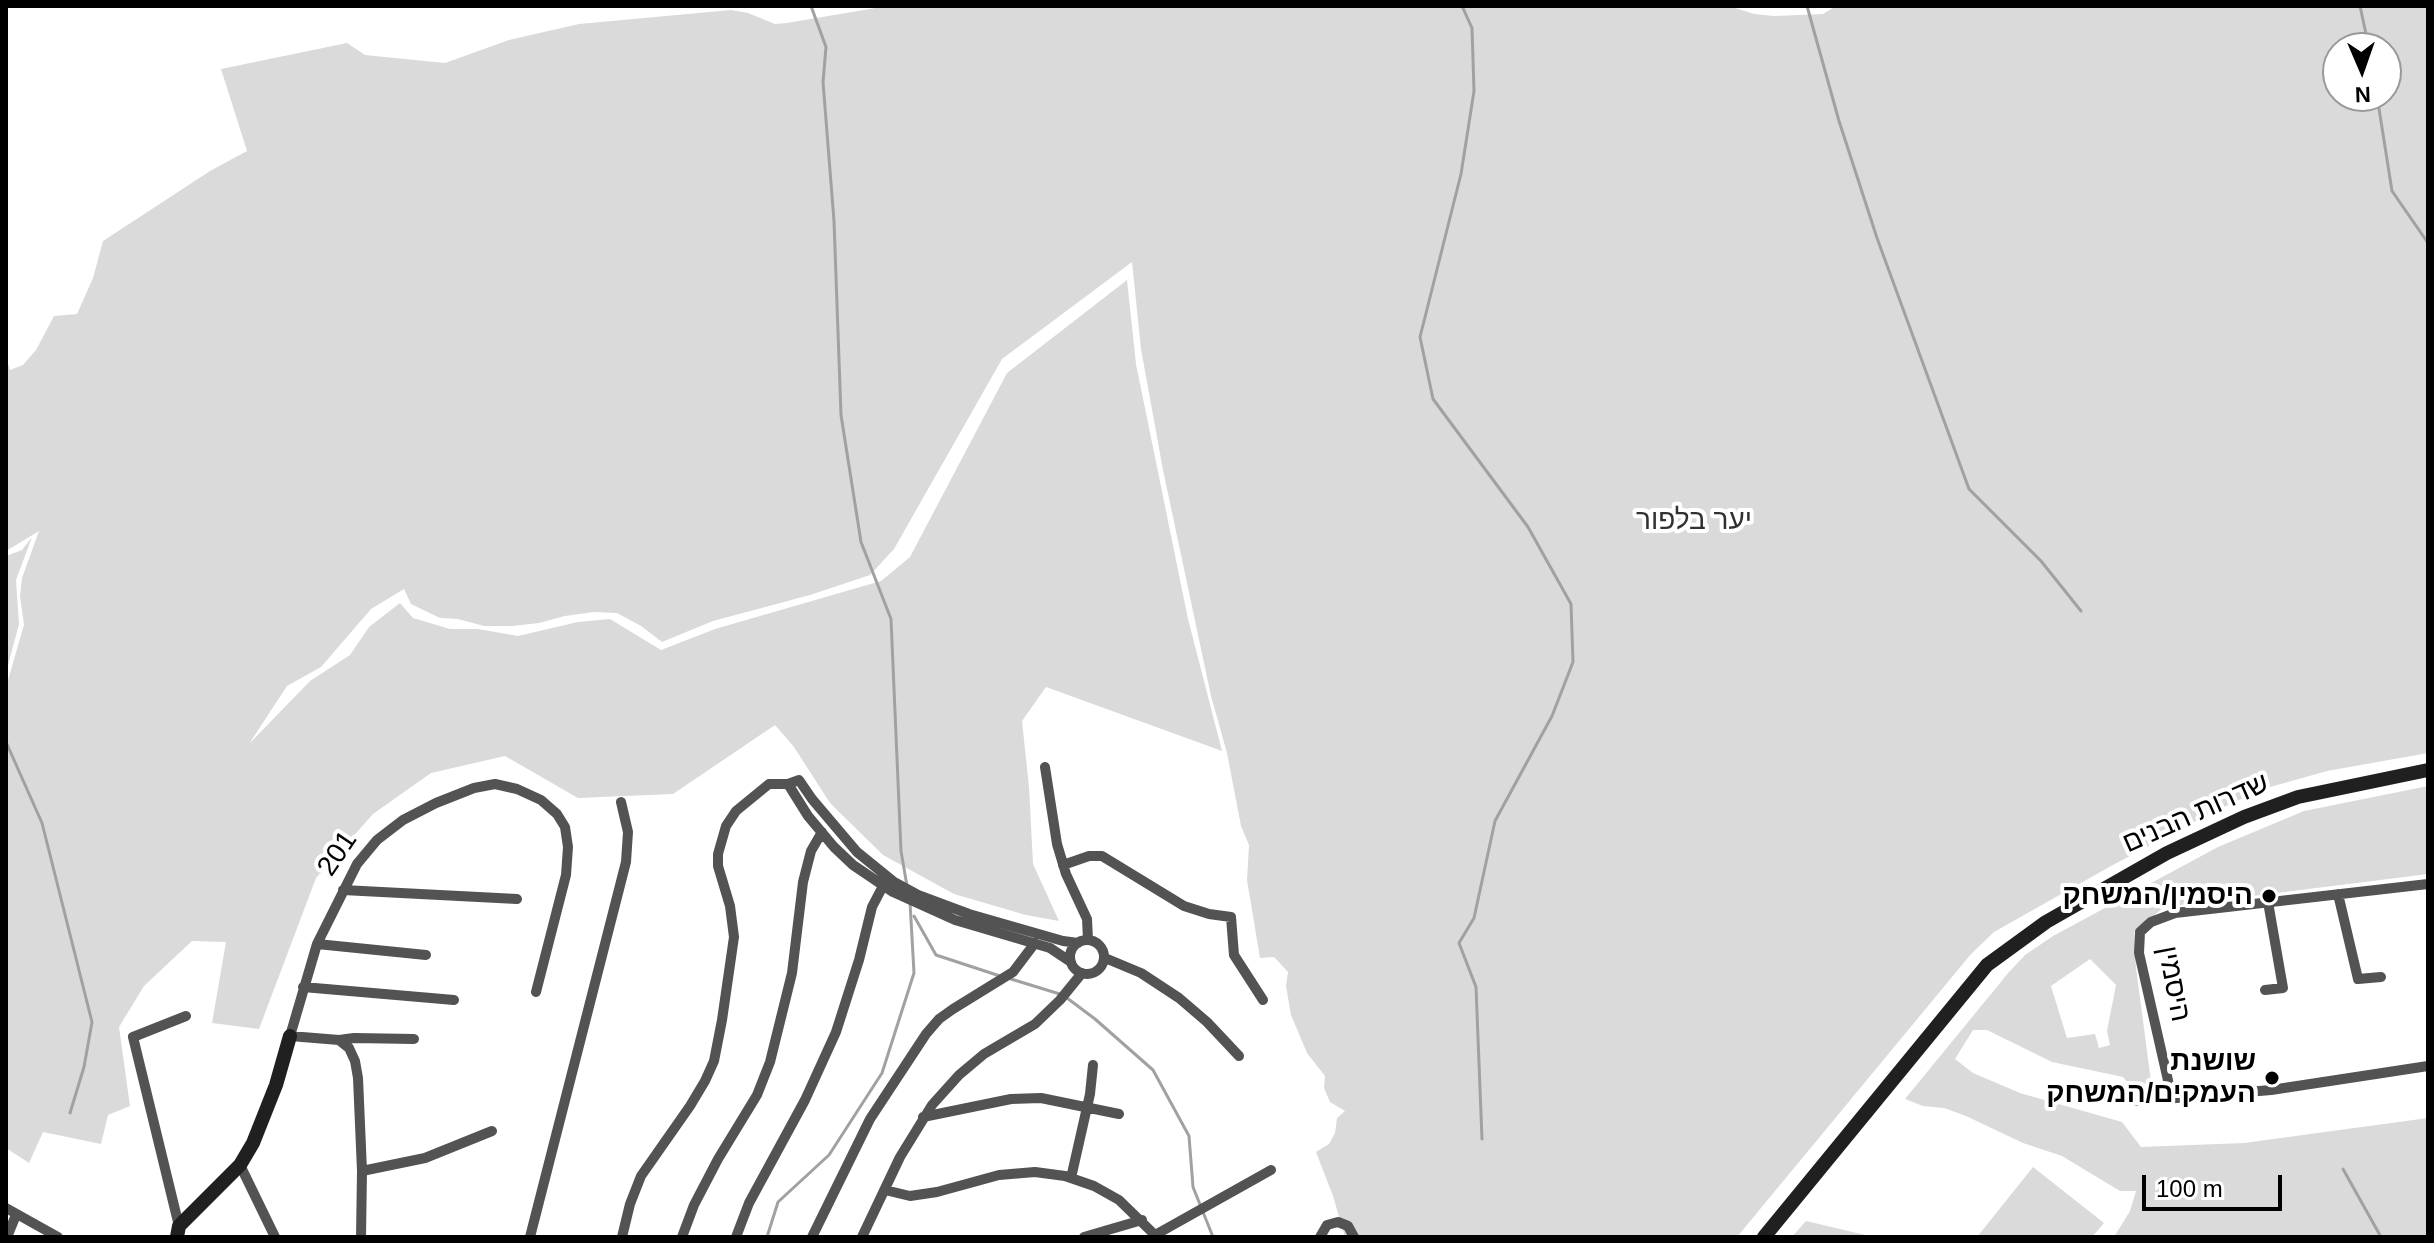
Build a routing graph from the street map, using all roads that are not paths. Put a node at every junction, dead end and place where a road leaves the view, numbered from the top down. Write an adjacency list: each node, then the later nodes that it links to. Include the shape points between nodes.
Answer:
1 (1045, 767): 6 (street)
2 (2428, 770): 63 (main road, שדרות הבנים, via 2298,797 2244,817 2167,853 2046,922 1987,965)
3 (788, 784): 5 (street); 8 (street, via 799,780); 55 (street, via 769,784 748,798 721,840 718,866 734,937 714,1061 641,1176)
4 (621, 802): 54 (street, via 628,832 626,862)
5 (822, 832): 8 (street, via 853,865); 56 (street, via 803,882 792,973 770,1062)
6 (1063, 865): 14 (street, via 1087,919); 26 (street, via 1102,856 1184,906 1231,917 1234,955)
7 (2428, 884): 10 (street, היסמין)
8 (890, 887): 13 (street); 57 (street, via 872,907 836,1032)
9 (343, 890): 11 (street); 16 (street, 201); 24 (street, 201, via 377,840 436,803 495,784 541,800 565,827 568,847 566,875)
10 (2338, 894): 12 (street, היסמין); 21 (street, via 2358,979)
11 (517, 899)
12 (2268, 902): 23 (street, via 2283,988); 35 (street, היסמין, via 2175,913 2140,932 2139,953)
13 (935, 907): 14 (street, via 1063,941); 15 (street)
14 (1083, 941): 18 (street, via 1098,944); 19 (street, via 1071,952)
15 (1035, 943): 19 (street); 58 (street, via 1013,972 939,1019 910,1054)
16 (317, 944): 17 (street); 22 (street, 201)
17 (426, 955)
18 (1105, 958): 20 (street, via 1096,972); 31 (street, via 1179,998)
19 (1071, 962): 20 (street)
20 (1082, 973): 38 (street, via 1035,1024 959,1075)
21 (2381, 977)
22 (303, 987): 25 (street); 28 (street, 201)
23 (2265, 990)
24 (536, 992)
25 (454, 1000)
26 (1263, 1000)
27 (186, 1016): 48 (street, via 133,1037)
28 (290, 1036): 30 (street); 40 (main road, 201, via 276,1085)
29 (414, 1039): 30 (street)
30 (339, 1040): 42 (street, via 349,1048 358,1078)
31 (1239, 1056)
32 (1093, 1065): 36 (street)
33 (2428, 1066): 35 (street, via 2271,1090)
34 (2096, 1096): 35 (street)
35 (2172, 1098)
36 (1087, 1107): 37 (street); 38 (street, via 1041,1098 1011,1099); 43 (street)
37 (1119, 1114)
38 (923, 1117): 44 (street)
39 (492, 1131): 42 (street, via 425,1158)
40 (240, 1165): 48 (main road, 201); 52 (street)
41 (1271, 1170): 49 (street)
42 (362, 1171): 53 (street)
43 (1071, 1178): 44 (street, via 1022,1173 924,1195); 47 (street, via 1119,1200)
44 (885, 1190): 59 (street)
45 (6, 1208): 46 (street)
46 (16, 1215): 50 (street); 51 (street)
47 (1142, 1220): 49 (street); 60 (street)
48 (178, 1231)
49 (1156, 1236)
50 (7, 1237)
51 (58, 1237)
52 (275, 1237)
53 (361, 1237)
54 (530, 1237)
55 (622, 1237)
56 (682, 1237)
57 (736, 1237)
58 (812, 1237)
59 (862, 1237)
60 (1084, 1237)
61 (1320, 1237): 62 (street, via 1327,1225 1338,1222)
62 (1354, 1237)
63 (1764, 1237)

